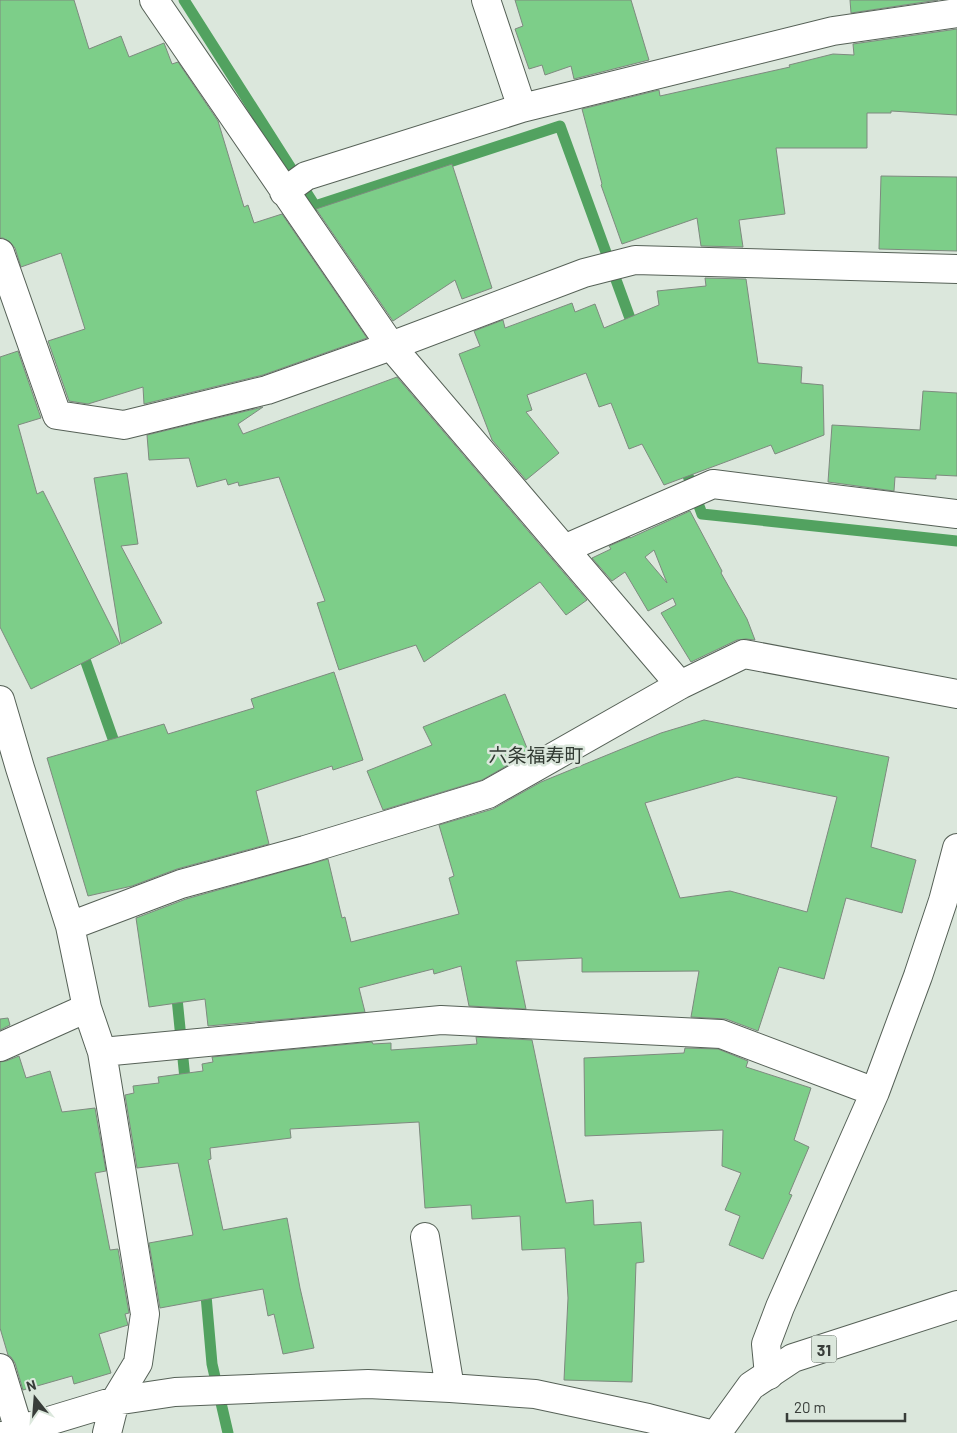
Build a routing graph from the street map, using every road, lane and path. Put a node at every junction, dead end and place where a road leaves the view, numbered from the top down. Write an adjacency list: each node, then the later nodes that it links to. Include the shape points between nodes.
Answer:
1 (154, 0): 5 (street)
2 (486, 0): 4 (street)
3 (957, 13): 4 (street, via 833,31)
4 (522, 108): 5 (street, via 306,176)
5 (284, 192): 8 (street)
6 (0, 253): 8 (street, via 57,415 124,425 268,390)
7 (957, 269): 8 (street, via 636,260 584,273)
8 (390, 346): 10 (street)
9 (957, 514): 10 (street, via 713,484)
10 (564, 549): 11 (street)
11 (680, 685): 12 (street, via 744,654); 17 (street, via 488,794 180,884)
12 (957, 694)
13 (0, 700): 14 (street)
14 (10, 772): 17 (street)
15 (957, 848): 16 (street)
16 (950, 902): 21 (street, via 918,976)
17 (70, 926): 18 (street)
18 (87, 1008): 19 (street); 20 (street)
19 (0, 1047)
20 (102, 1052): 21 (street, via 440,1020 712,1033); 27 (street, via 145,1314 138,1363)
21 (875, 1092): 25 (street, via 766,1344)
22 (425, 1237): 26 (street)
23 (957, 1305): 25 (street, 31, via 794,1358)
24 (0, 1368): 28 (street)
25 (769, 1375): 31 (street, 31, via 751,1386)
26 (450, 1388): 27 (street, via 368,1384 175,1392); 30 (street, via 535,1394)
27 (115, 1401): 28 (street); 29 (street)
28 (14, 1431)
29 (107, 1433)
30 (706, 1433)
31 (717, 1433)

